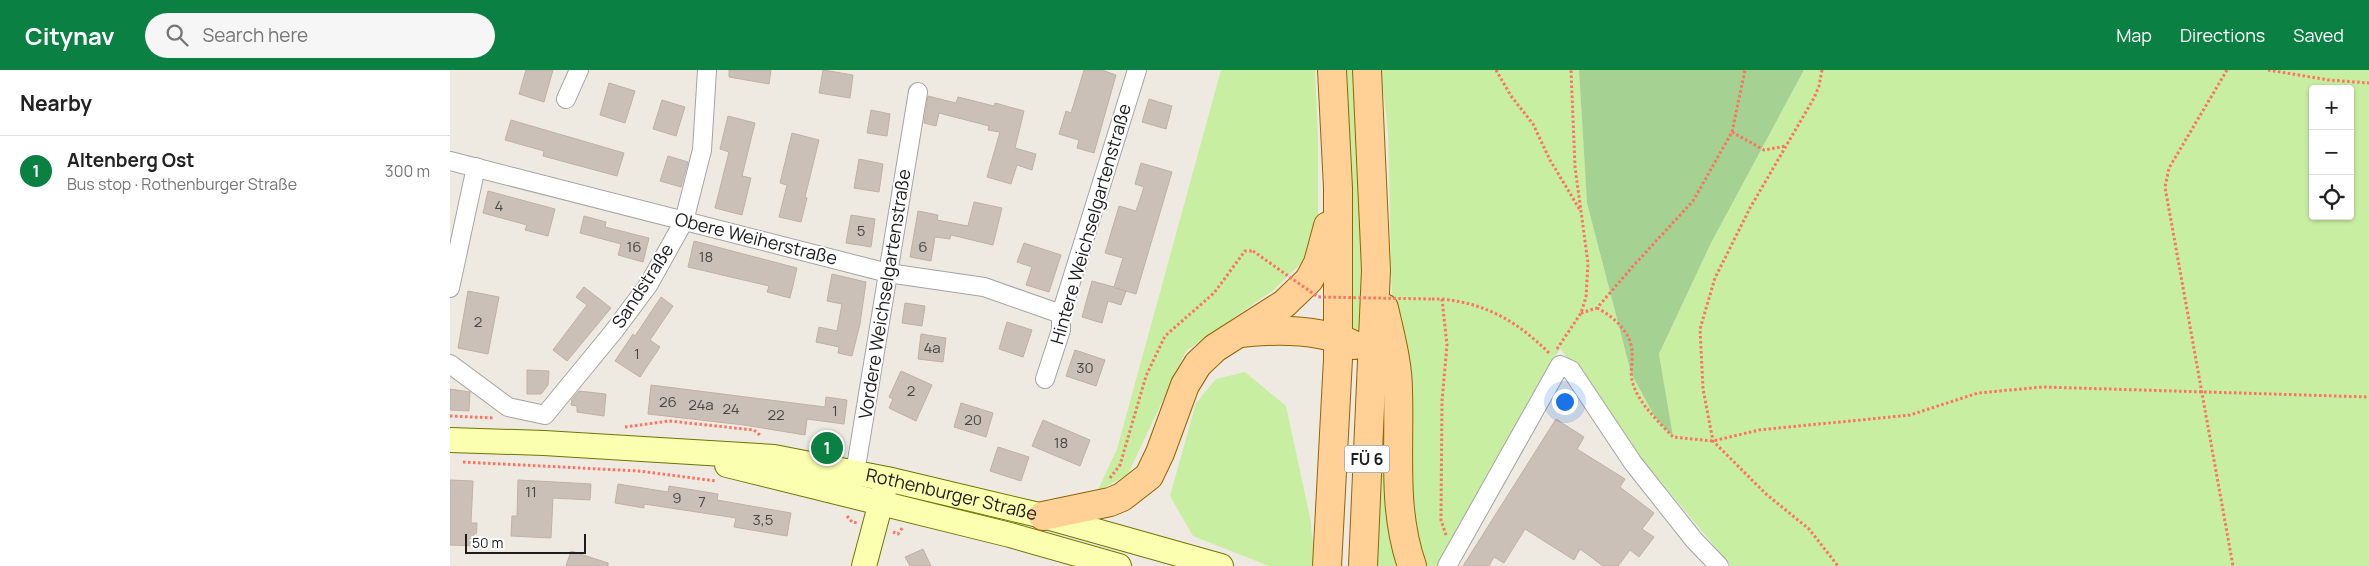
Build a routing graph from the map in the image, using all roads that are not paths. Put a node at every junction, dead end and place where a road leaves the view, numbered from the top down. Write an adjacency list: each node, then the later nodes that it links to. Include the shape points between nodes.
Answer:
1 (579, 70): 7 (street)
2 (707, 70): 11 (street, Sandstraße, via 702,150)
3 (1137, 70): 15 (street, Hintere Weichselgartenstraße)
4 (1332, 70): 10 (main road, FÜ 6)
5 (1367, 70): 12 (main road, FÜ 6)
6 (918, 92): 13 (street, Vordere Weichselgartenstraße)
7 (566, 99)
8 (450, 161): 9 (street, Obere Weiherstraße)
9 (476, 167): 11 (street, Obere Weiherstraße); 14 (street)
10 (1338, 188): 16 (main road, via 1318,263 1309,280 1284,304); 17 (main road, FÜ 6)
11 (684, 221): 13 (street, Obere Weiherstraße); 19 (street, Sandstraße, via 649,284 545,415 508,408)
12 (1376, 270): 18 (main road, FÜ 6); 34 (main road, via 1397,371 1398,498)
13 (888, 273): 15 (street, Obere Weiherstraße, via 984,287); 23 (street, Vordere Weichselgartenstraße)
14 (450, 288)
15 (1061, 314): 20 (street, Hintere Weichselgartenstraße, via 1061,330)
16 (1240, 333): 17 (main road, via 1267,330); 27 (main road, via 1208,354 1190,375 1155,465 1142,482 1110,502)
17 (1338, 337): 18 (main road); 32 (main road, FÜ 6)
18 (1372, 353): 33 (main road, FÜ 6)
19 (450, 364)
20 (1045, 379)
21 (450, 440): 22 (main road, Rothenburger Straße)
22 (677, 452): 23 (main road, Rothenburger Straße, via 774,457); 26 (main road, Rothenburger Straße)
23 (855, 472): 24 (main road, Rothenburger Straße); 26 (street, Vordere Weichselgartenstraße)
24 (887, 478): 25 (main road); 27 (main road, Rothenburger Straße)
25 (881, 503): 26 (main road, Rothenburger Straße); 29 (main road); 30 (main road, Rothenburger Straße)
26 (847, 504)
27 (1043, 516): 31 (main road, Rothenburger Straße)
28 (1450, 560): 35 (street, via 1556,361 1571,370 1633,463 1694,540)
29 (864, 566)
30 (1119, 566)
31 (1221, 566)
32 (1327, 566)
33 (1362, 566)
34 (1412, 566)
35 (1719, 566)

